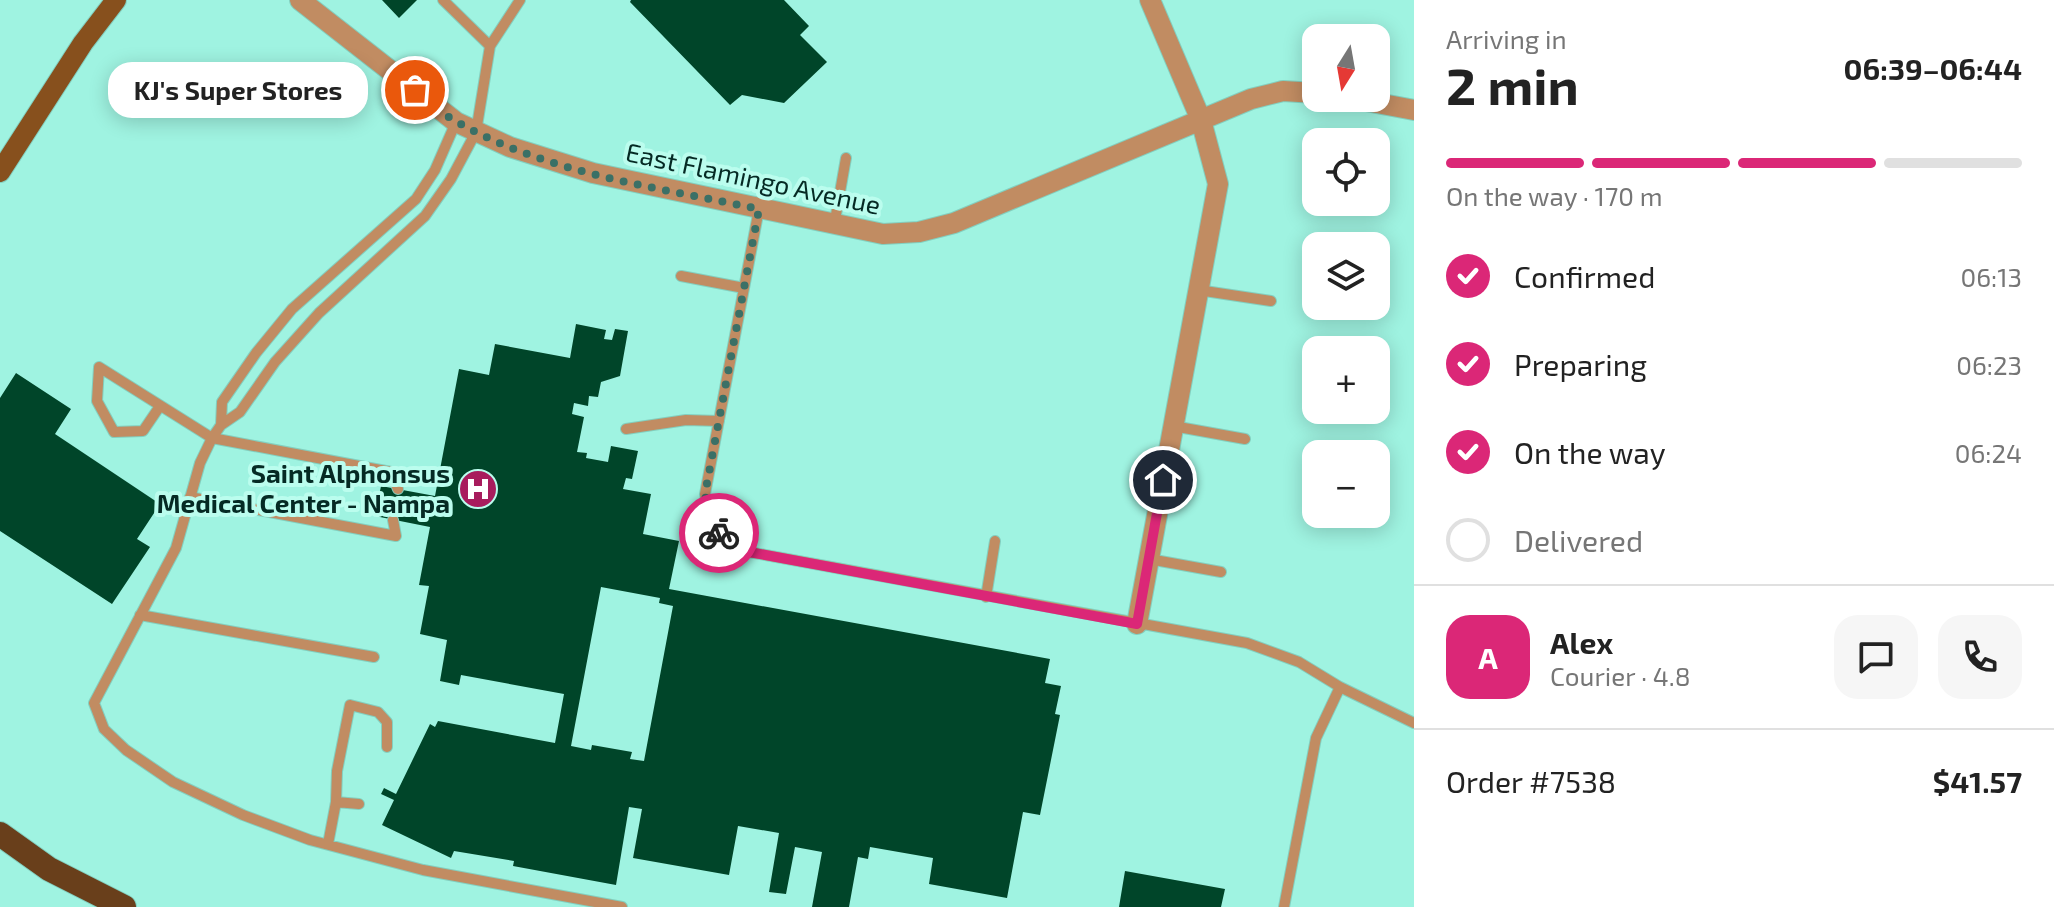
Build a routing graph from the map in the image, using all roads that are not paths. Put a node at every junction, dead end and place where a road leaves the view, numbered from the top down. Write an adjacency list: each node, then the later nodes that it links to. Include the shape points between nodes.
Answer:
1 (116, 0): 14 (main road)
2 (300, 0): 11 (street, East Flamingo Avenue)
3 (443, 0): 6 (lane)
4 (520, 0): 6 (lane)
5 (1150, 0): 10 (street)
6 (490, 46): 12 (lane)
7 (1302, 92): 10 (street, East Flamingo Avenue, via 1251,99)
8 (1390, 106): 9 (street)
9 (1414, 110)
10 (1201, 120): 16 (street, East Flamingo Avenue, via 954,223 883,234); 19 (street, via 1218,184)
11 (456, 122): 12 (street, East Flamingo Avenue); 23 (lane, via 416,199 292,309 256,353 222,402)
12 (476, 132): 15 (street, East Flamingo Avenue, via 593,173); 23 (lane, via 425,216 319,313 240,412)
13 (846, 158): 16 (lane)
14 (0, 172)
15 (759, 209): 16 (street, East Flamingo Avenue); 18 (lane)
16 (834, 226)
17 (681, 276): 18 (lane)
18 (744, 288): 22 (lane)
19 (1198, 290): 20 (lane); 24 (street)
20 (1271, 301)
21 (160, 406): 21 (lane, via 136,390 99,367 97,401 114,432 143,431); 26 (lane)
22 (719, 421): 25 (lane); 34 (lane, via 705,494 709,519 724,539 749,552)
23 (221, 425): 26 (lane)
24 (1173, 426): 27 (lane); 32 (street)
25 (626, 429)
26 (212, 438): 28 (lane, via 391,472); 29 (lane)
27 (1245, 439)
28 (398, 489)
29 (190, 497): 30 (lane, via 396,536); 35 (lane, via 176,548)
30 (393, 520)
31 (995, 541): 34 (lane)
32 (1149, 559): 33 (lane); 36 (street)
33 (1221, 572)
34 (986, 597): 36 (lane)
35 (140, 615): 37 (lane); 44 (lane, via 94,703 104,729 173,782 243,815)
36 (1137, 624): 38 (lane, via 1247,643 1299,662)
37 (374, 657)
38 (1340, 687): 39 (lane); 47 (lane, via 1316,738)
39 (1414, 723)
40 (387, 747): 41 (lane, via 387,722 378,712 350,705)
41 (336, 802): 42 (lane); 44 (lane)
42 (359, 804)
43 (0, 834): 45 (highway, via 49,869)
44 (328, 844): 46 (lane, via 423,870)
45 (124, 907)
46 (622, 907)
47 (1284, 907)

